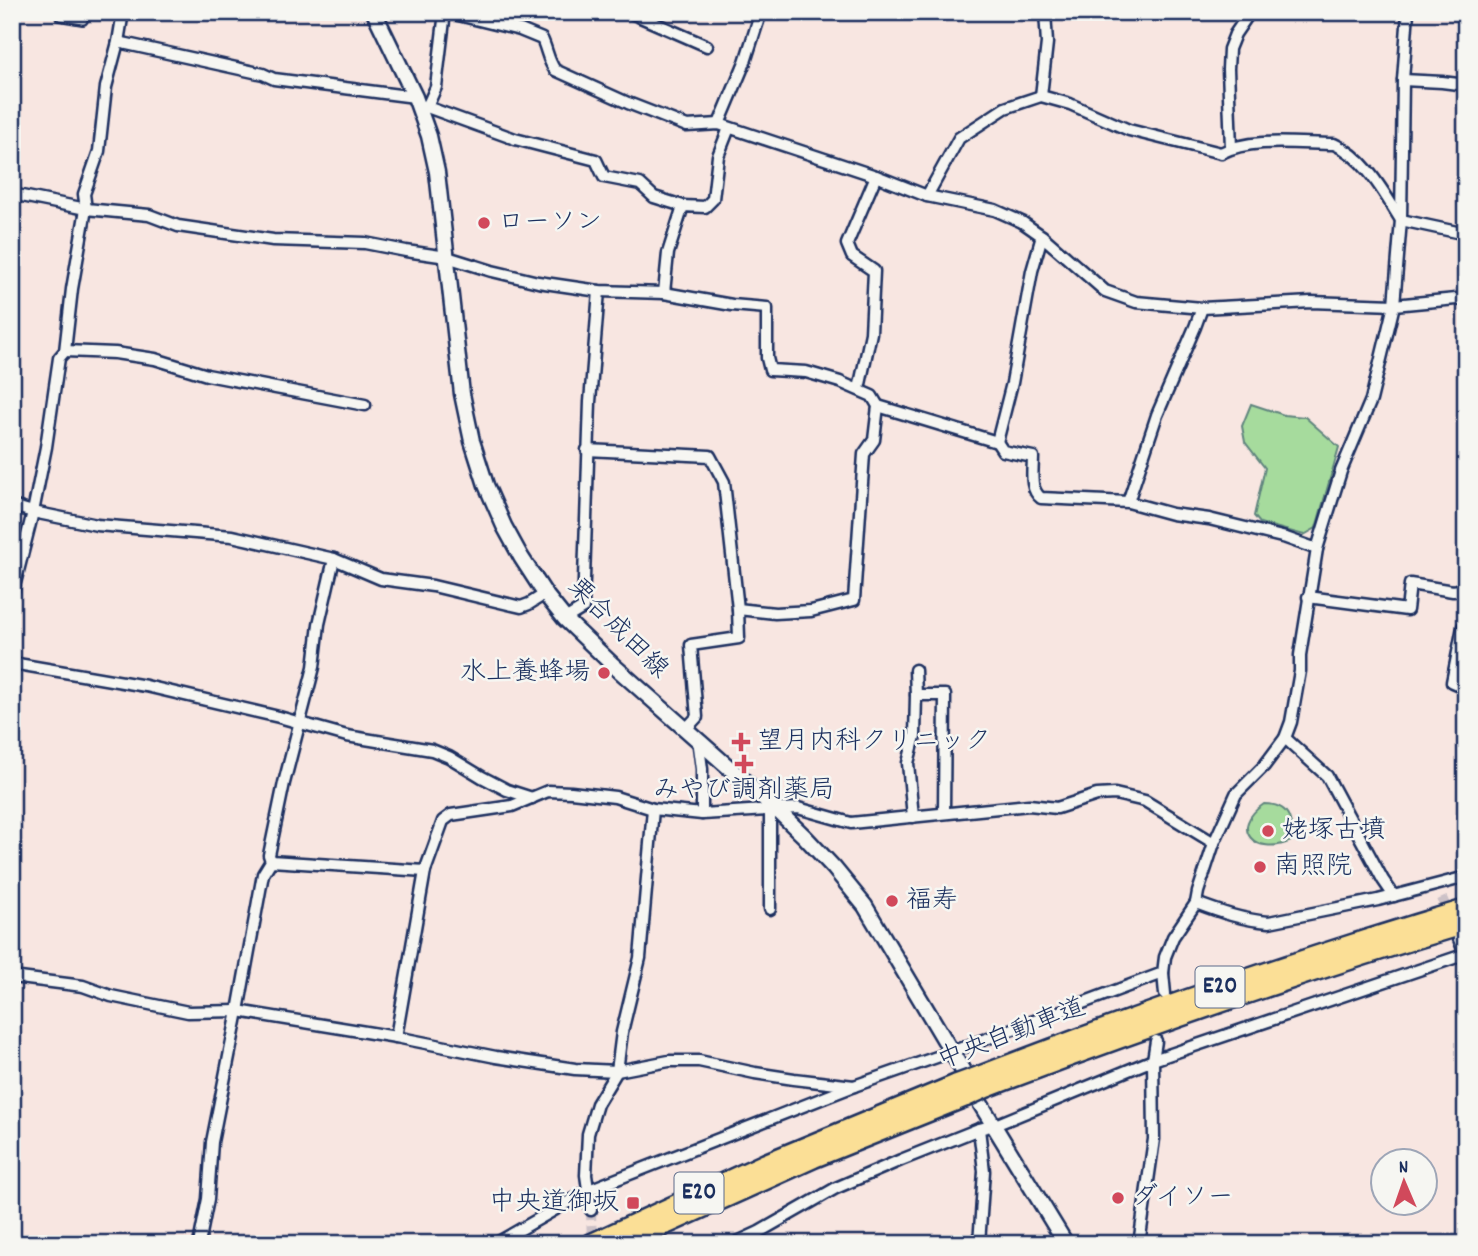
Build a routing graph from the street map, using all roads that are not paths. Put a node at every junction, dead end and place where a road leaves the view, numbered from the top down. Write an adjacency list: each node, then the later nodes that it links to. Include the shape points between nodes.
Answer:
1 (79, 12): 10 (street, via 83,20)
2 (123, 12): 11 (street)
3 (374, 12): 16 (main road, 栗合成田線)
4 (445, 12): 16 (street, via 436,87); 17 (street, via 542,39 555,70 628,103 687,126)
5 (629, 12): 12 (street)
6 (761, 12): 17 (street)
7 (1045, 12): 15 (street)
8 (1250, 12): 18 (street, via 1229,49)
9 (1408, 12): 13 (street)
10 (60, 16)
11 (118, 42): 16 (street, via 274,79); 23 (street, via 106,87 99,151 84,194)
12 (707, 46)
13 (1403, 80): 14 (street); 24 (street)
14 (1466, 85)
15 (1041, 96): 18 (street, via 1129,130 1221,153); 21 (street, via 1005,108 959,138)
16 (420, 103): 22 (street, via 515,139 596,160 604,177 640,184 654,197); 27 (main road, 栗合成田線, via 437,172)
17 (724, 126): 19 (street); 22 (street, via 713,199 705,207)
18 (1231, 148): 24 (street, via 1334,144 1366,170)
19 (876, 176): 21 (street); 34 (street, via 847,244 852,256 874,271 871,333)
20 (12, 194): 23 (street)
21 (928, 196): 26 (street, via 995,210)
22 (683, 206): 29 (street, via 668,253)
23 (86, 209): 27 (street, via 149,215 178,226 273,240 365,243); 33 (street)
24 (1401, 220): 25 (street); 31 (street)
25 (1466, 234)
26 (1042, 236): 32 (street, via 1105,290 1136,302); 37 (street)
27 (447, 257): 28 (street, via 538,282); 45 (main road, 栗合成田線, via 462,394 475,452 504,526)
28 (598, 291): 29 (street); 38 (street)
29 (664, 293): 34 (street, via 768,307 770,370 806,372)
30 (1466, 301): 31 (street)
31 (1394, 305): 32 (street, via 1311,302); 42 (street, via 1371,400 1341,471)
32 (1202, 308): 39 (street, via 1157,415)
33 (65, 351): 35 (street, via 155,359 207,375); 41 (street, via 59,358)
34 (859, 390): 36 (street, via 872,396)
35 (365, 405)
36 (877, 406): 37 (street); 48 (street, via 874,440 864,454 854,600 811,611)
37 (997, 442): 39 (street, via 1003,451 1033,457 1035,494 1041,498)
38 (587, 450): 48 (street, via 710,456 724,482); 49 (street, via 583,608)
39 (1128, 502): 42 (street)
40 (12, 506): 41 (street)
41 (33, 512): 43 (street, via 97,524 232,536); 46 (street)
42 (1317, 549): 47 (street)
43 (334, 559): 45 (street, via 381,579 521,607); 55 (street)
44 (1466, 589): 47 (street, via 1410,584 1407,610)
45 (545, 594): 49 (main road, 栗合成田線)
46 (12, 595)
47 (1308, 597): 57 (street, via 1300,671)
48 (738, 610): 56 (street, via 738,638 691,645 697,717)
49 (565, 619): 56 (main road, 栗合成田線)
50 (1466, 628): 53 (street, via 1452,682)
51 (12, 663): 55 (street, via 146,686)
52 (915, 670): 54 (street)
53 (1466, 688)
54 (916, 695): 62 (street, via 945,695); 64 (street, via 915,736 908,763)
55 (299, 724): 59 (street, via 432,750 482,778); 66 (street)
56 (686, 729): 58 (main road, 栗合成田線)
57 (1285, 738): 65 (street, via 1236,794); 70 (street, via 1327,776)
58 (698, 739): 61 (main road, 栗合成田線); 63 (street)
59 (532, 798): 60 (street, via 548,791 571,792 615,797); 67 (street, via 512,806 451,815 443,821)
60 (653, 809): 63 (street); 85 (street, via 640,958)
61 (773, 809): 63 (street); 64 (street, via 798,808 851,823); 73 (street); 83 (main road, 栗合成田線, via 805,837 865,906)
62 (944, 812): 64 (street); 65 (street, via 1029,805 1056,808 1115,794 1145,801)
63 (702, 814)
64 (913, 817)
65 (1214, 843): 72 (street)
66 (271, 861): 67 (street); 80 (street, via 263,874)
67 (425, 871): 81 (street)
68 (1466, 877): 69 (street)
69 (1436, 886): 70 (street); 71 (street)
70 (1394, 896): 72 (street, via 1269,922 1231,916)
71 (1442, 898)
72 (1196, 903): 77 (street, via 1173,937)
73 (770, 909)
74 (1466, 909): 87 (highway, 中央自動車道 / E20, via 1101,1028)
75 (1463, 931): 76 (street); 87 (highway, 中央自動車道 / E20, via 1360,955)
76 (1466, 954): 84 (street)
77 (1163, 973): 79 (street); 83 (street)
78 (12, 976): 80 (street, via 83,986 188,1012)
79 (1165, 994)
80 (238, 1011): 81 (street); 93 (street, via 212,1142)
81 (396, 1037): 85 (street, via 496,1057)
82 (1156, 1041): 84 (street)
83 (951, 1052): 86 (street); 87 (main road, 栗合成田線)
84 (1153, 1060): 88 (street); 101 (street, via 1154,1139)
85 (617, 1071): 86 (street, via 669,1061 699,1061 794,1080); 90 (street, via 597,1104 588,1133)
86 (855, 1086): 90 (street)
87 (972, 1087): 88 (main road, 栗合成田線); 95 (highway, 中央自動車道 / E20, via 766,1163); 96 (highway, 中央自動車道 / E20)
88 (995, 1125): 89 (street); 100 (main road, 栗合成田線)
89 (979, 1129): 92 (street, via 836,1188); 99 (street, via 984,1171)
90 (589, 1189): 91 (street); 94 (street)
91 (591, 1210)
92 (759, 1232): 97 (street); 98 (street)
93 (199, 1244)
94 (495, 1244)
95 (590, 1244)
96 (623, 1244)
97 (733, 1244)
98 (757, 1244)
99 (979, 1244)
100 (1066, 1244)
101 (1139, 1244)

